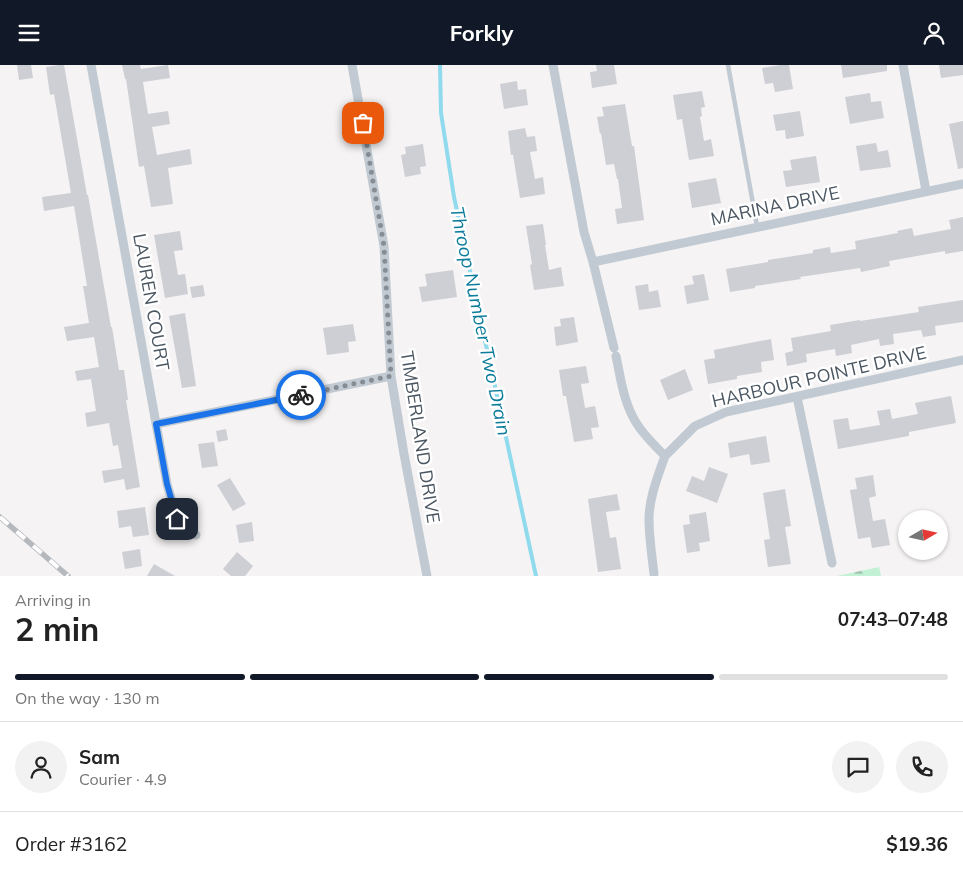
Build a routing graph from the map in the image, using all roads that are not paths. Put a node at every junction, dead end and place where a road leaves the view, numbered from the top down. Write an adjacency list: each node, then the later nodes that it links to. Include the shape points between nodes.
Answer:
1 (91, 65): 13 (street, LAUREN COURT)
2 (352, 65): 11 (street, TIMBERLAND DRIVE, via 384,246)
3 (552, 65): 9 (street, via 584,232)
4 (728, 65): 8 (lane)
5 (903, 65): 7 (street)
6 (963, 184): 7 (street, MARINA DRIVE)
7 (926, 191): 8 (street, MARINA DRIVE)
8 (757, 227): 9 (street, MARINA DRIVE)
9 (593, 262): 14 (street, via 629,407 638,425)
10 (963, 360): 12 (street, HARBOUR POINTE DRIVE)
11 (391, 376): 13 (street); 18 (street, TIMBERLAND DRIVE)
12 (797, 397): 14 (street, HARBOUR POINTE DRIVE, via 736,409 714,417 696,426); 16 (street)
13 (156, 424): 15 (street, LAUREN COURT, via 177,519)
14 (665, 455): 17 (street, via 654,487 649,517)
15 (196, 535)
16 (832, 563)
17 (654, 574)
18 (427, 576)

